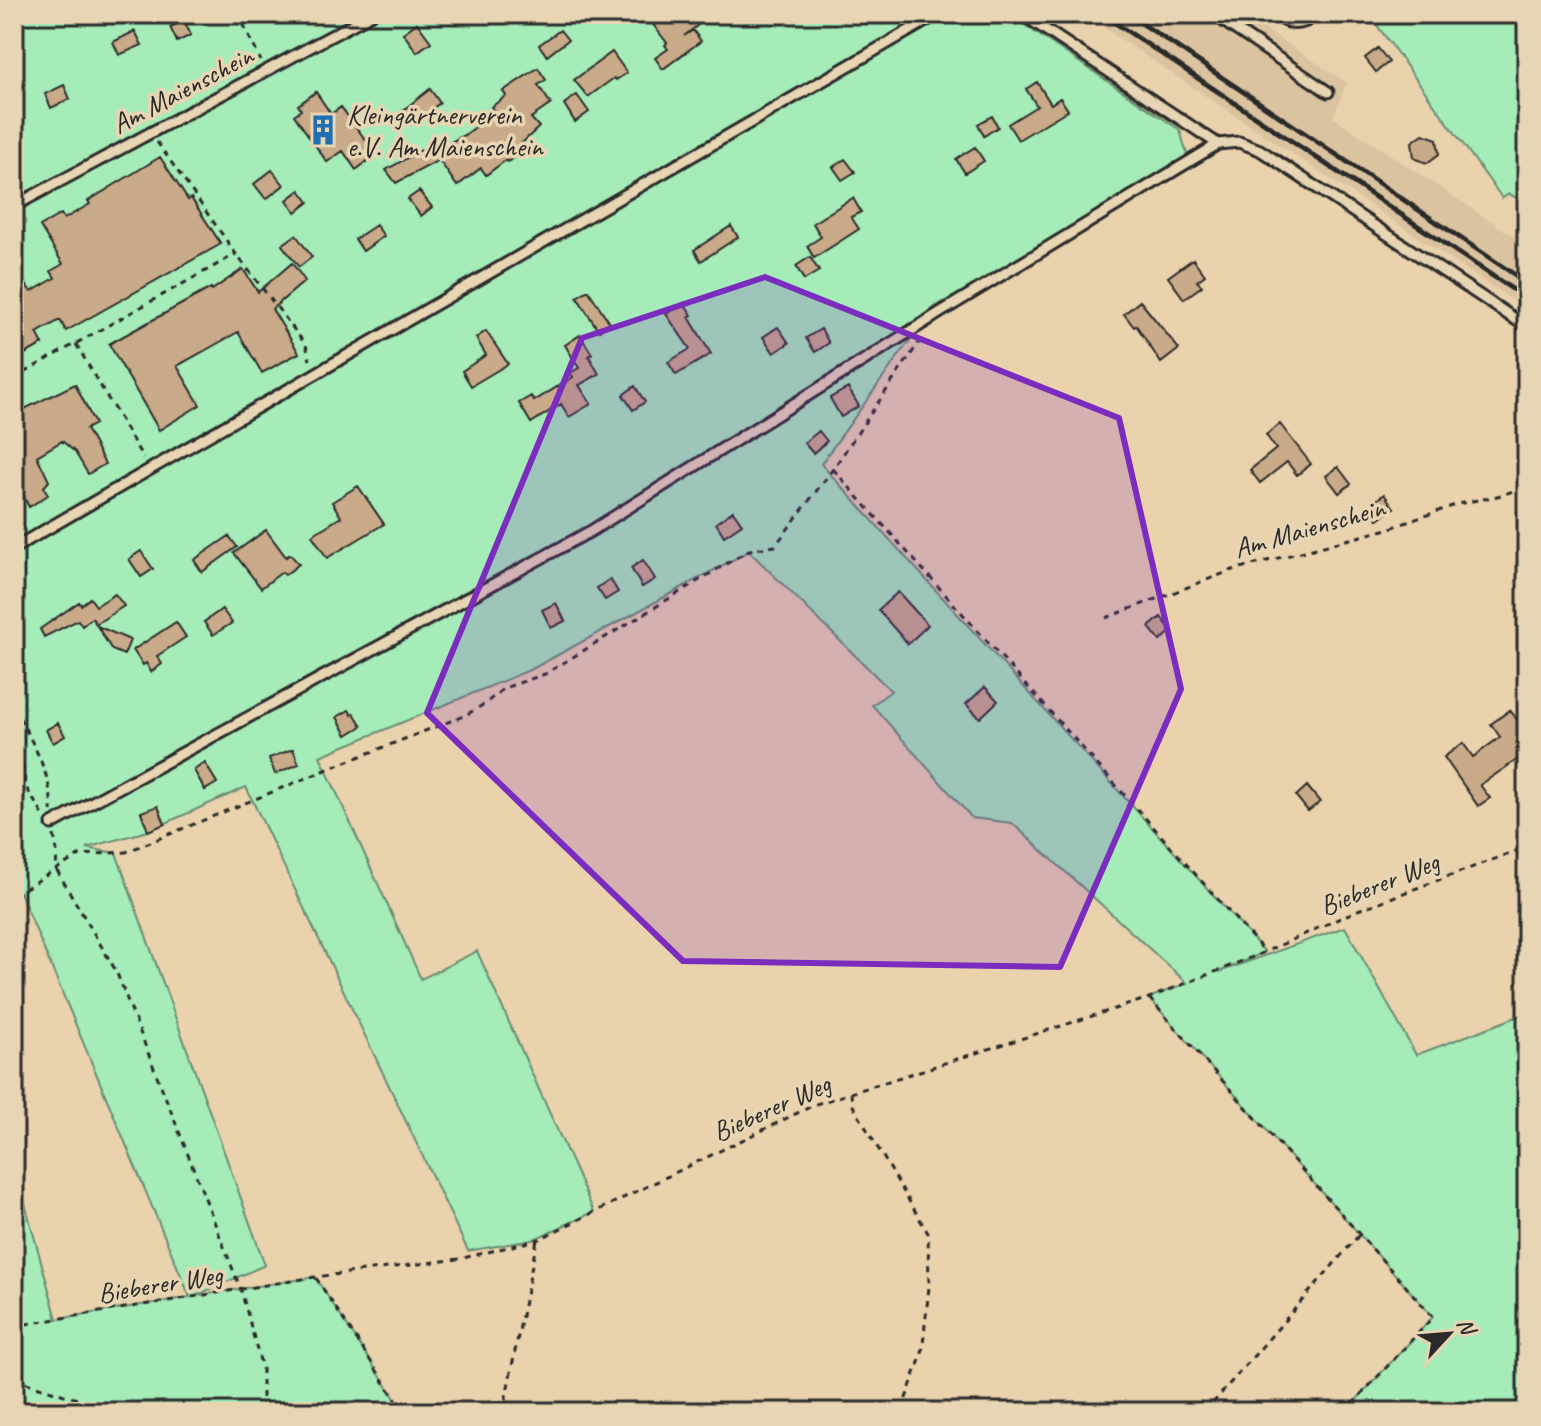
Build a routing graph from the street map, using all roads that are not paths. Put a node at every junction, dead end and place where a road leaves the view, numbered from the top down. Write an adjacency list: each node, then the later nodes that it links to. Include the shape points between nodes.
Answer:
1 (372, 14): 9 (lane, Am Maienschein)
2 (938, 14): 11 (lane)
3 (1022, 14): 8 (lane)
4 (1213, 14): 7 (lane)
5 (1276, 14): 6 (lane, via 1295,24)
6 (1317, 14)
7 (1328, 92)
8 (1218, 144): 10 (lane, via 1239,142 1260,150); 12 (lane, via 591,531)
9 (14, 206)
10 (1527, 327)
11 (14, 548)
12 (52, 824)

